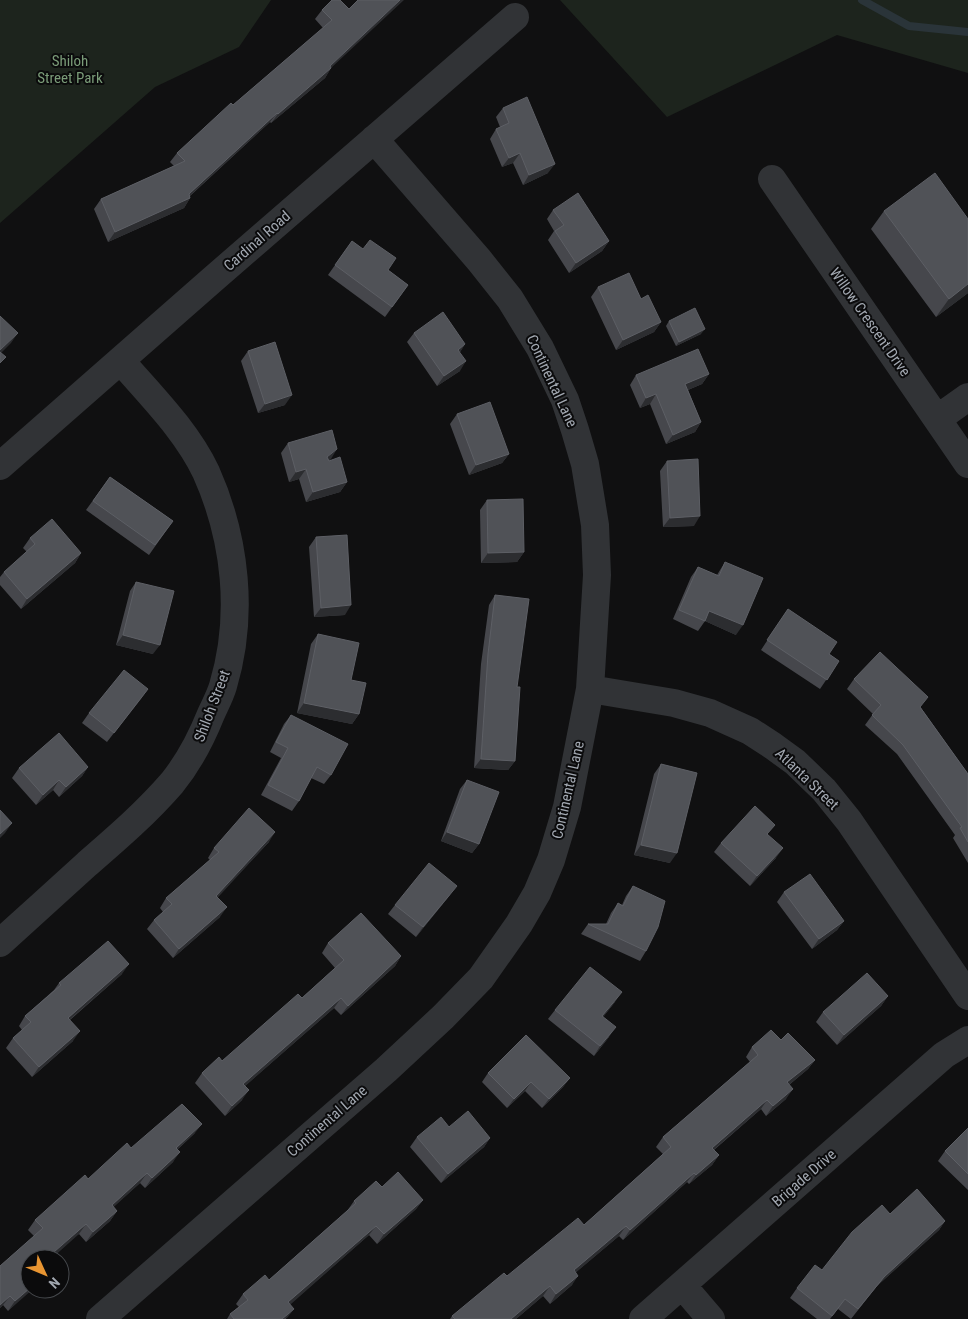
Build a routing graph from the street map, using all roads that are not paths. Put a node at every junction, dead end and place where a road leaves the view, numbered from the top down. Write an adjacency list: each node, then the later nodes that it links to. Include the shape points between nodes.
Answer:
1 (515, 17): 2 (street, Cardinal Road)
2 (374, 140): 4 (street, Cardinal Road); 9 (street, Continental Lane, via 510,299 540,348 565,400 584,464 595,526 597,574)
3 (772, 179): 6 (street, Willow Crescent Drive)
4 (120, 361): 8 (street, Cardinal Road); 10 (street, Shiloh Street, via 169,416 192,448 222,513 235,587 234,629 228,663 222,689 203,734 172,782 134,823)
5 (968, 397): 6 (street)
6 (937, 418): 7 (street, Willow Crescent Drive)
7 (968, 464)
8 (0, 466)
9 (590, 689): 11 (street, Atlanta Street, via 674,703 710,713 750,732 794,762 824,790 849,821); 14 (street, Continental Lane, via 568,807 551,860 519,924 480,978 386,1070)
10 (0, 942)
11 (968, 996)
12 (968, 1040): 13 (street, Brigade Drive, via 944,1055)
13 (682, 1286): 15 (street, Brigade Drive); 16 (street)
14 (100, 1319)
15 (643, 1319)
16 (711, 1319)

